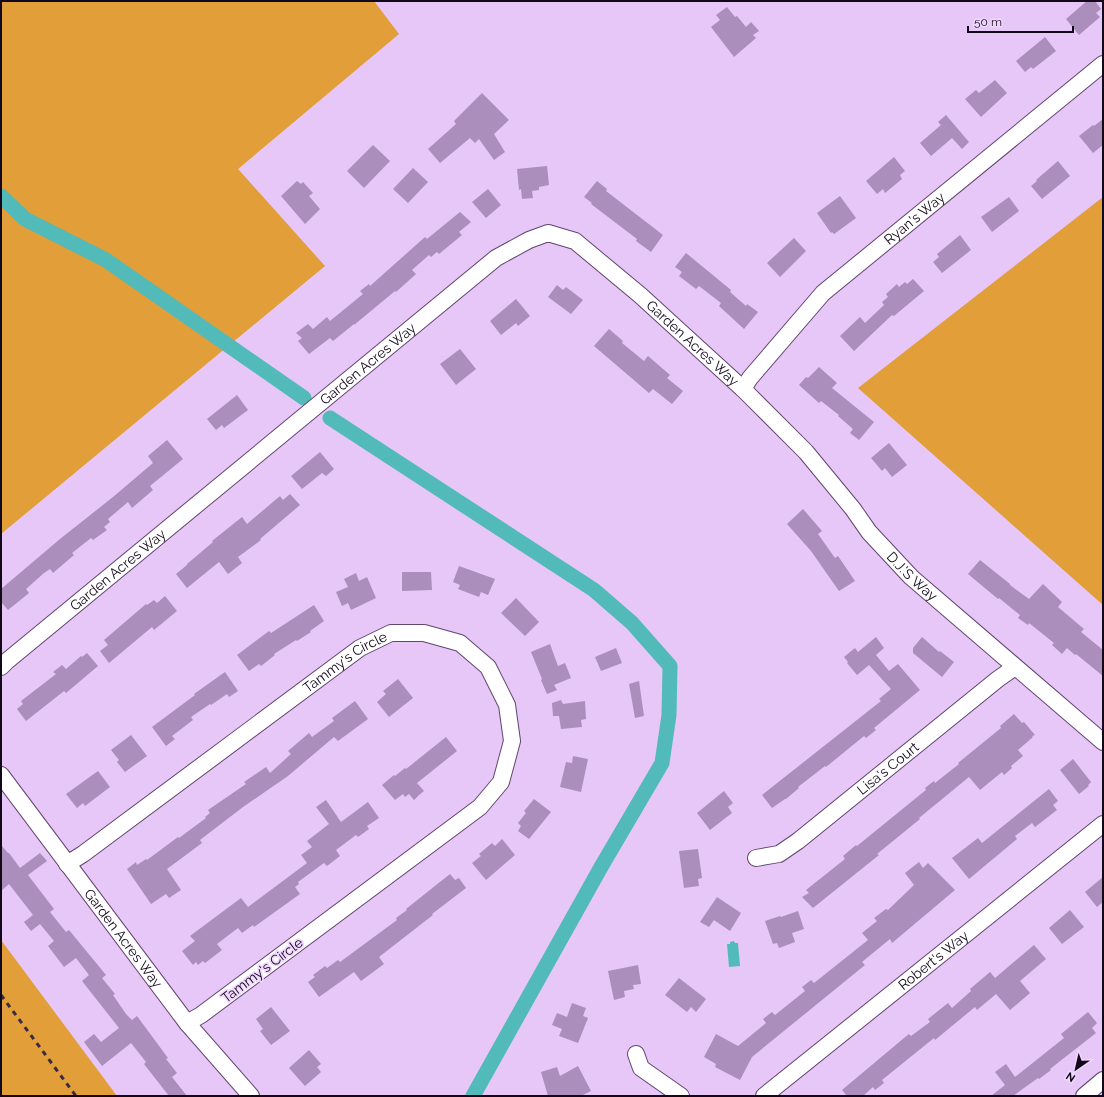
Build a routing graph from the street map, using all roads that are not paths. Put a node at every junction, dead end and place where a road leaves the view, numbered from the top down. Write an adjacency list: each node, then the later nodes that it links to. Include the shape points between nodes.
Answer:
1 (1103, 64): 2 (street, Ryan's Way, via 822,293)
2 (743, 389): 3 (street, Garden Acres Way, via 640,295 575,241 548,233 529,240 496,258); 4 (street, D.J.'S Way, via 806,452 853,509 868,532 910,577)
3 (1, 667)
4 (1015, 667): 5 (street, D.J.'S Way); 8 (street, Lisa's Court, via 798,842 779,854)
5 (1103, 742)
6 (1, 775): 9 (street, Garden Acres Way)
7 (1103, 824): 15 (street, Robert's Way)
8 (756, 858)
9 (67, 864): 10 (street, Garden Acres Way); 10 (street, Tammy's Circle, via 360,648 391,634 424,633 460,643 488,667 506,705 512,741 501,782 480,807)
10 (187, 1023): 13 (street, Garden Acres Way)
11 (636, 1054): 14 (street, via 641,1068)
12 (1103, 1080): 16 (street)
13 (251, 1096)
14 (681, 1096)
15 (764, 1096)
16 (1084, 1096)

